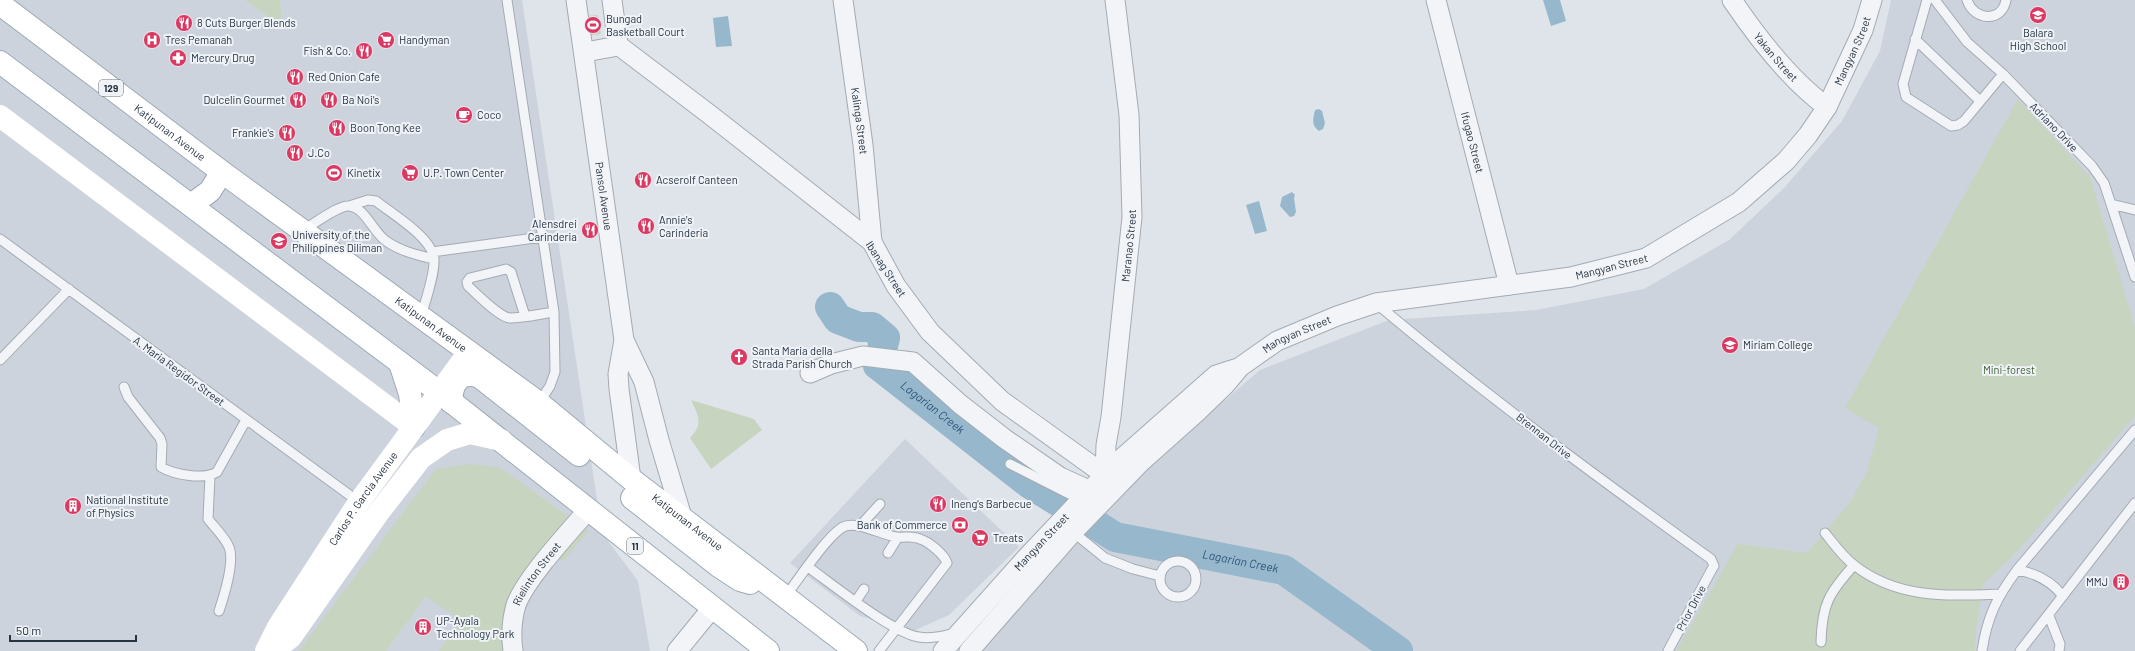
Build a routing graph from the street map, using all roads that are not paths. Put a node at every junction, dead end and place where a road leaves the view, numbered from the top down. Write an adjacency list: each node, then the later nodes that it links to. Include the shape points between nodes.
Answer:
1 (507, 0): 28 (lane)
2 (576, 0): 16 (street, Pansol Avenue)
3 (612, 0): 15 (street)
4 (843, 0): 30 (street, Kalinga Street, via 863,145)
5 (1115, 0): 54 (street, Maranao Street, via 1129,115 1132,217 1106,445)
6 (1436, 0): 33 (street, Ifugao Street)
7 (1732, 0): 20 (street, Yakan Street, via 1749,26 1774,55 1812,96)
8 (1872, 0): 20 (street, Mangyan Street, via 1863,30)
9 (1927, 0): 14 (lane)
10 (1936, 0): 18 (lane, Adriano Drive, via 1967,42)
11 (1967, 0): 12 (lane, via 1973,12 1985,17 1998,14)
12 (2006, 0)
13 (0, 4): 22 (main road, Katipunan Avenue / 129)
14 (1915, 39): 19 (lane); 19 (lane, via 1903,84 1906,97 1951,126 1958,126 1964,121)
15 (618, 45): 16 (street); 30 (street, Ibanag Street)
16 (585, 52): 39 (street, Pansol Avenue)
17 (0, 62): 24 (main road)
18 (2003, 74): 19 (lane); 23 (lane, Adriano Drive, via 2092,166 2104,182)
19 (1980, 101)
20 (1828, 107): 33 (street, Mangyan Street, via 1786,161 1739,202 1646,258 1571,277)
21 (0, 116): 48 (main road)
22 (222, 172): 24 (main road, via 210,191); 27 (main road, Katipunan Avenue / 129)
23 (2111, 204): 26 (lane); 32 (lane, Adriano Drive)
24 (191, 205): 42 (main road)
25 (349, 206): 27 (lane, via 340,208); 31 (lane, via 362,213 386,241 411,254); 31 (lane, via 368,200 376,201 416,230)
26 (2135, 210)
27 (303, 230): 38 (main road, Katipunan Avenue / 129)
28 (542, 237): 31 (lane); 36 (lane)
29 (0, 239): 34 (lane, A. Maria Regidor Street)
30 (872, 242): 54 (street, Ibanag Street, via 896,286 930,332 1002,401)
31 (433, 255): 38 (lane)
32 (2135, 277)
33 (1509, 285): 35 (street, Mangyan Street)
34 (69, 289): 41 (lane); 47 (lane, A. Maria Regidor Street)
35 (1376, 303): 54 (street, Mangyan Street, via 1277,341 1240,367 1206,404); 67 (lane, Brennan Drive, via 1609,486 1711,559)
36 (554, 312): 37 (lane); 46 (lane, via 555,372)
37 (525, 316): 37 (lane, via 509,270 470,278 467,282 468,286 502,315 509,318)
38 (422, 317): 40 (main road, Katipunan Avenue / 129)
39 (624, 340): 53 (street, Pansol Avenue, via 618,389); 60 (street, Pansol Avenue, via 644,382)
40 (469, 352): 45 (main road, Carlos P. Garcia Avenue); 46 (main road, Katipunan Avenue)
41 (0, 360)
42 (400, 363): 45 (main road); 48 (main road, via 410,394)
43 (810, 373): 55 (street, via 831,364 863,356 913,362 1004,439)
44 (124, 387): 52 (lane, via 160,438 161,467 178,473)
45 (445, 397): 48 (main road, Carlos P. Garcia Avenue); 50 (main road, 11); 73 (main road, via 461,377 469,374 480,377 720,567 740,580)
46 (539, 403): 53 (main road, Katipunan Avenue)
47 (246, 420): 52 (lane, via 221,466); 56 (lane, A. Maria Regidor Street)
48 (414, 427): 56 (main road, Carlos P. Garcia Avenue)
49 (2135, 430): 69 (lane)
50 (501, 440): 59 (main road, 11); 83 (main road, Carlos P. Garcia Avenue, via 470,433 447,440 421,458 379,512 291,637)
51 (1010, 464): 55 (lane)
52 (210, 476): 77 (lane, via 208,520 222,535 230,553 226,590)
53 (631, 479): 60 (main road, Katipunan Avenue)
54 (1111, 481): 55 (street, Mangyan Street); 62 (street, Mangyan Street)
55 (1086, 496): 80 (street, Mangyan Street)
56 (359, 502): 82 (main road, Carlos P. Garcia Avenue, via 278,627)
57 (2135, 503): 74 (lane)
58 (880, 504): 61 (lane)
59 (589, 509): 76 (main road, 11); 84 (street, Rielinton Street, via 527,586 516,605)
60 (682, 517): 73 (main road, Katipunan Avenue)
61 (860, 526): 64 (lane); 68 (lane, via 849,524 843,527 832,536)
62 (1073, 532): 70 (lane, via 1106,558); 90 (street, Mangyan Street)
63 (1825, 533): 66 (lane)
64 (898, 537): 65 (lane); 79 (lane, via 922,539 941,554 947,563)
65 (888, 553)
66 (1854, 565): 72 (lane, via 1886,585 1904,591); 81 (lane, via 1827,601 1821,618)
67 (1714, 566): 91 (lane, Prior Drive)
68 (808, 567): 73 (lane); 75 (lane)
69 (2017, 570): 72 (lane); 74 (lane, via 2043,578 2055,586)
70 (1160, 576)
71 (864, 589): 75 (lane)
72 (1999, 594): 92 (lane, via 1988,618)
73 (782, 595): 87 (main road, Katipunan Avenue)
74 (2063, 596): 78 (lane)
75 (856, 601): 79 (lane)
76 (713, 607): 85 (street); 86 (main road, 11)
77 (219, 611)
78 (2049, 616): 93 (lane); 94 (lane, via 2060,644)
79 (896, 628): 80 (lane, via 918,638 934,638); 88 (lane)
80 (960, 632): 89 (street, Mangyan Street)
81 (1820, 642)
82 (266, 651)
83 (273, 651)
84 (513, 651)
85 (677, 651)
86 (768, 651)
87 (856, 651)
88 (879, 651)
89 (943, 651)
90 (969, 651)
91 (1668, 651)
92 (1982, 651)
93 (2020, 651)
94 (2059, 651)

